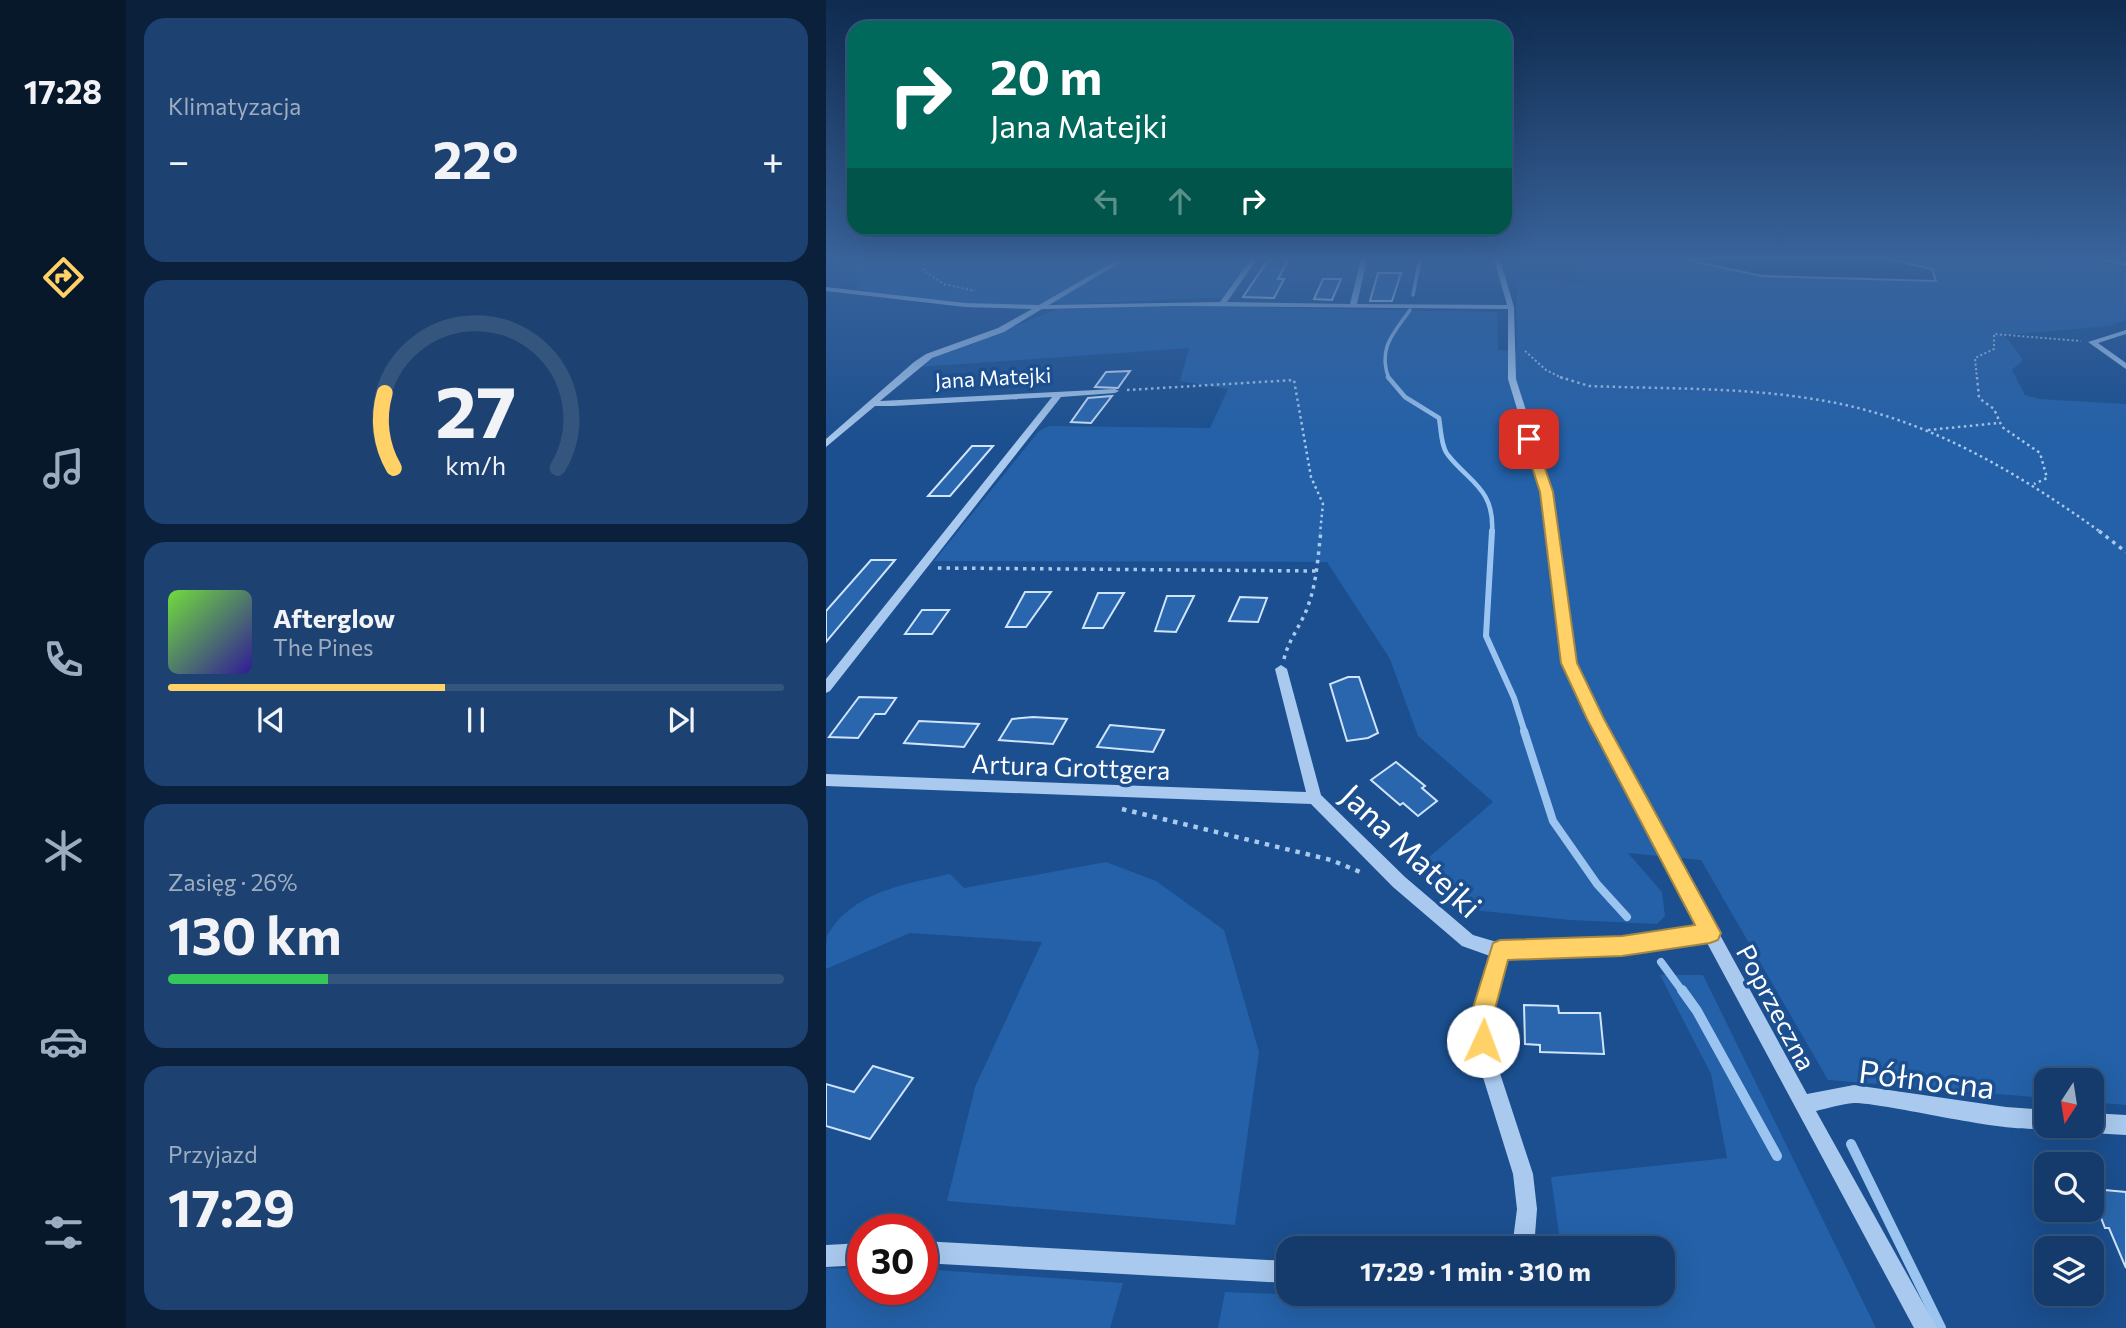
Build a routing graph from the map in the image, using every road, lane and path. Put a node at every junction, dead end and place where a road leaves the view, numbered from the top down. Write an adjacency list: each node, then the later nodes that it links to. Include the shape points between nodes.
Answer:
1 (1019, 321): 9 (street, via 929,356)
2 (1511, 321): 4 (street, Poprzeczna)
3 (2126, 332): 5 (street)
4 (1510, 339): 11 (path, via 1541,368 1589,386 1814,399 1859,408); 23 (street, Poprzeczna, via 1513,379 1547,492 1569,663)
5 (2092, 342): 6 (street); 10 (path, via 1994,334 1994,349 1975,358 1979,398 1994,409)
6 (2126, 367)
7 (1115, 391): 8 (street, Jana Matejki); 16 (path, via 1294,380 1311,477 1323,504)
8 (1059, 394): 9 (street, Jana Matejki); 15 (street)
9 (873, 403): 12 (street)
10 (1999, 423): 11 (path); 13 (path, via 2013,438 2037,449 2044,460 2047,478)
11 (1924, 431): 13 (path, via 1968,446)
12 (826, 444)
13 (2034, 484): 14 (path)
14 (2126, 552)
15 (920, 568): 16 (path); 18 (street)
16 (1317, 571): 17 (path, via 1309,605 1288,642)
17 (1281, 669): 20 (street, Jana Matejki)
18 (826, 688)
19 (826, 780): 20 (street, Artura Grottgera)
20 (1315, 798): 24 (street, Jana Matejki, via 1399,882 1468,941)
21 (1119, 808): 22 (path, via 1331,860)
22 (1367, 875)
23 (1710, 933): 24 (street, Jana Matejki, via 1622,946); 25 (street, Poprzeczna)
24 (1500, 951): 29 (street, via 1479,1024 1523,1174)
25 (1802, 1104): 26 (street, Północna, via 1854,1094); 34 (street, Poprzeczna)
26 (2034, 1119)
27 (2104, 1123): 28 (street)
28 (2126, 1125)
29 (1524, 1236)
30 (938, 1253): 33 (street)
31 (847, 1255): 32 (street)
32 (826, 1256)
33 (1276, 1271)
34 (1926, 1328)

